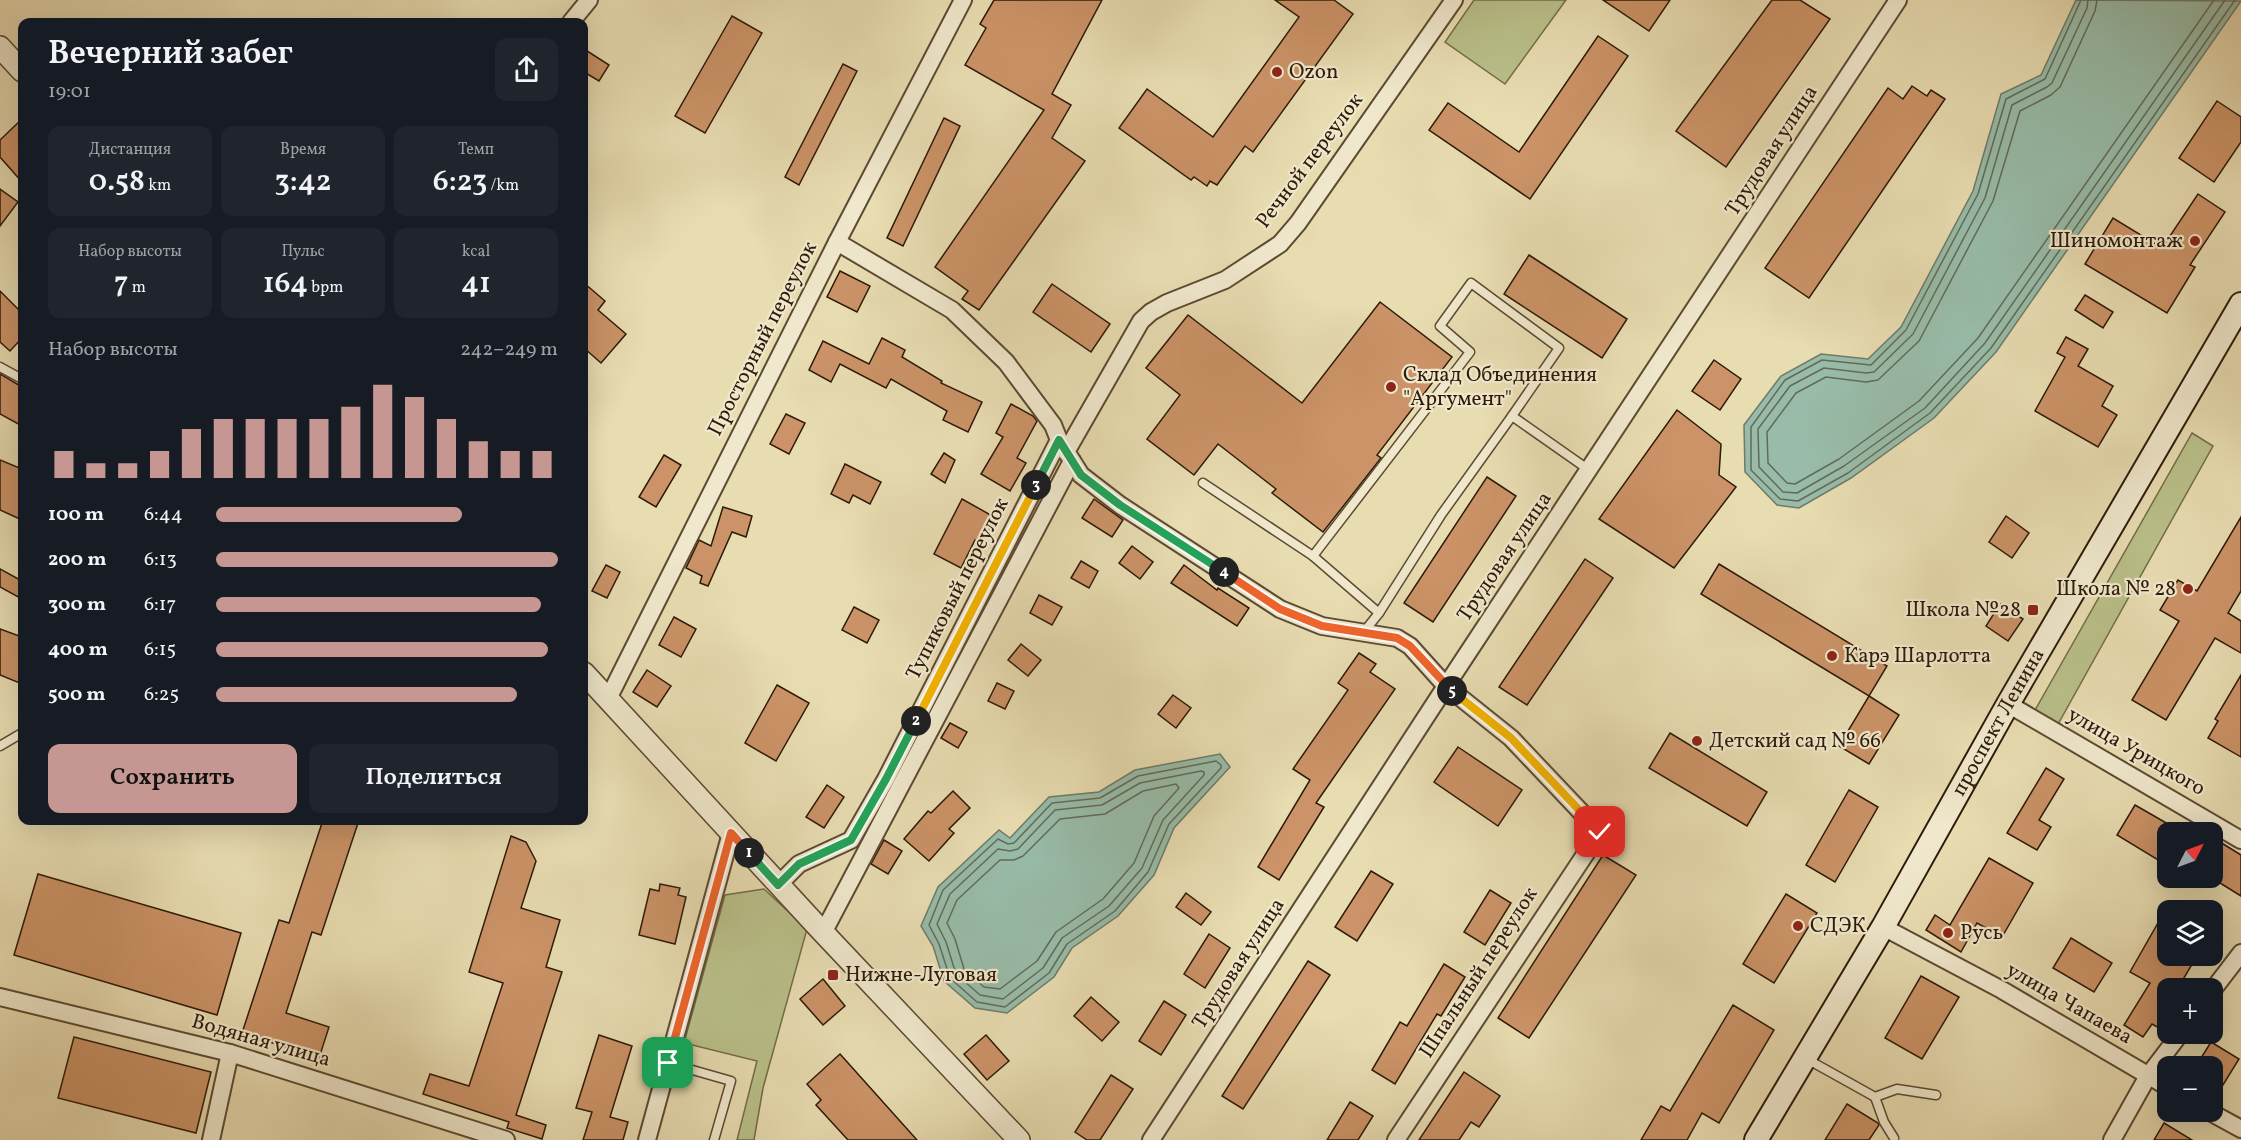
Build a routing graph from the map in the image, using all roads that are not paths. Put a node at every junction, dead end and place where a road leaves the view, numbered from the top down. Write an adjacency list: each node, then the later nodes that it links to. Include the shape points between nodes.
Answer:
1 (589, 0): 5 (street)
2 (963, 0): 8 (street, Просторный переулок)
3 (1454, 0): 13 (street, Речной переулок, via 1280,244 1225,280 1167,303 1141,321)
4 (1898, 0): 14 (street, Трудовая улица)
5 (574, 18)
6 (0, 47): 7 (street)
7 (18, 67)
8 (837, 242): 13 (street, via 952,310 1006,362 1053,425); 21 (street, Просторный переулок)
9 (2241, 304): 22 (main road, проспект Ленина)
10 (0, 367): 11 (lane)
11 (18, 377)
12 (1512, 416): 14 (lane); 16 (lane, via 1558,348 1472,283 1440,326 1470,352); 17 (lane, via 1441,515)
13 (1066, 451): 18 (street, via 1081,475 1120,505 1280,609 1322,626); 27 (street, Тупиковый переулок, via 851,840 799,864); 29 (street, Тупиковый переулок)
14 (1589, 470): 20 (street, Трудовая улица)
15 (1203, 483): 16 (lane)
16 (1312, 556): 17 (lane)
17 (1379, 613): 18 (lane)
18 (1363, 633): 20 (street, via 1397,638 1410,646)
19 (588, 677): 21 (street)
20 (1446, 686): 49 (street, Трудовая улица); 50 (street, Шпальный переулок, via 1511,738 1600,832)
21 (608, 699): 25 (street)
22 (2008, 704): 26 (street, улица Урицкого); 28 (main road, проспект Ленина)
23 (18, 736): 24 (lane)
24 (0, 747)
25 (731, 833): 27 (street); 36 (street)
26 (2241, 840)
27 (778, 885): 29 (street)
28 (1883, 927): 35 (main road, проспект Ленина); 37 (street, улица Чапаева, via 2002,990)
29 (823, 933): 48 (street)
30 (2241, 953): 31 (street)
31 (2222, 978)
32 (0, 997): 34 (street, Водяная улица)
33 (2172, 1044): 37 (street)
34 (230, 1053): 45 (street); 46 (street, Водяная улица)
35 (1805, 1058): 40 (lane); 51 (main road, проспект Ленина)
36 (668, 1063): 44 (street); 47 (lane, via 731,1081)
37 (2148, 1076): 38 (street, улица Чапаева); 52 (street)
38 (2157, 1081)
39 (1936, 1095): 40 (lane, via 1897,1089)
40 (1875, 1097): 43 (lane)
41 (2223, 1119): 42 (street)
42 (2241, 1129)
43 (1894, 1138)
44 (650, 1139)
45 (211, 1140)
46 (506, 1140)
47 (714, 1140)
48 (1019, 1140)
49 (1151, 1140)
50 (1396, 1140)
51 (1756, 1140)
52 (2112, 1140)

